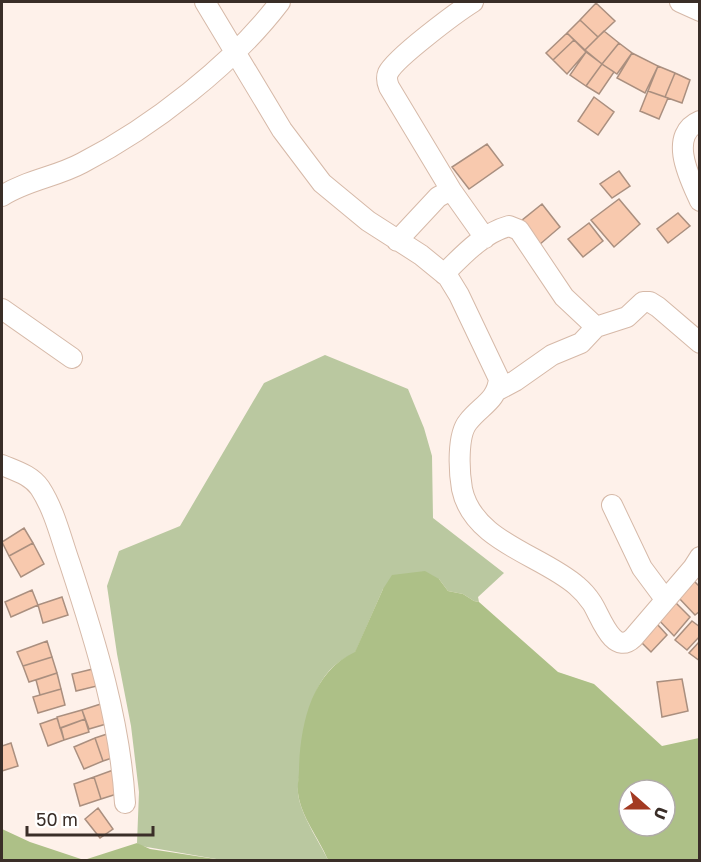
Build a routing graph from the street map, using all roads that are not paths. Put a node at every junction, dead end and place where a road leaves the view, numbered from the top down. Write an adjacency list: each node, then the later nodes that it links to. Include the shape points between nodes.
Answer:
1 (205, 2): 6 (street)
2 (280, 2): 6 (street)
3 (473, 2): 8 (street, via 410,51 388,72 387,79)
4 (680, 2): 5 (street)
5 (699, 11)
6 (234, 52): 9 (street, via 177,101 100,154); 12 (street, via 282,130 322,183 368,222)
7 (699, 121): 10 (street, via 686,134 682,147 686,170)
8 (451, 190): 11 (street); 12 (street, via 438,197)
9 (2, 196)
10 (699, 201)
11 (485, 238): 13 (street); 15 (street, via 498,228 509,226 519,230 564,297)
12 (398, 241): 13 (street)
13 (444, 274): 18 (street, via 496,372)
14 (2, 309): 17 (street)
15 (596, 327): 16 (street, via 627,317 641,303 650,302); 18 (street, via 581,344 552,355)
16 (699, 343)
17 (72, 358)
18 (498, 390): 22 (street, via 466,423 461,442 459,469 470,509 486,528 579,587 616,641 630,641)
19 (2, 465): 23 (street, via 33,481 52,513 111,701 123,765)
20 (612, 505): 22 (street, via 642,568)
21 (699, 557): 22 (street)
22 (665, 599)
23 (125, 803)

